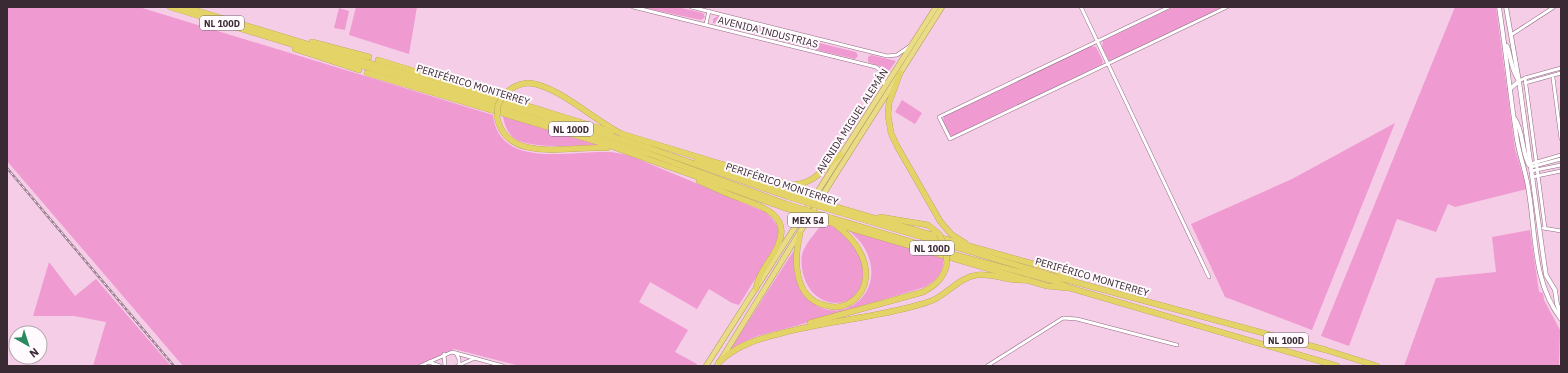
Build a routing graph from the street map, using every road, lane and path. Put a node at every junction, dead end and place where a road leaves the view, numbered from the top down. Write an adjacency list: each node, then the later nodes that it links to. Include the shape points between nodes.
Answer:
1 (170, 7): 16 (highway, PERIFÉRICO MONTERREY / NL 100D)
2 (185, 7): 16 (highway, PERIFÉRICO MONTERREY / NL 100D)
3 (633, 7): 14 (street, AVENIDA INDUSTRIAS)
4 (691, 7): 13 (street, AVENIDA INDUSTRIAS)
5 (936, 7): 19 (highway, AVENIDA MIGUEL ALEMÁN / MEX 54)
6 (942, 7): 27 (highway, AVENIDA MIGUEL ALEMÁN / MEX 54)
7 (1081, 7): 17 (street)
8 (1169, 7): 17 (street)
9 (1227, 7): 22 (street)
10 (1499, 7): 18 (street)
11 (1506, 7): 15 (street)
12 (1554, 7): 15 (street)
13 (709, 11): 14 (street); 19 (street, AVENIDA INDUSTRIAS, via 886,56 898,55)
14 (706, 24): 33 (street, AVENIDA INDUSTRIAS, via 876,66 882,72)
15 (1511, 35): 31 (street)
16 (274, 37): 20 (highway, via 294,37); 24 (highway, via 295,49); 53 (highway, PERIFÉRICO MONTERREY / NL 100D, via 649,148); 54 (highway, PERIFÉRICO MONTERREY / NL 100D, via 650,154)
17 (1097, 41): 22 (street); 22 (street, via 939,117 950,139)
18 (1504, 41): 31 (street, via 1510,54 1513,72); 34 (street)
19 (912, 45): 33 (highway, AVENIDA MIGUEL ALEMÁN / MEX 54)
20 (369, 57)
21 (378, 60): 38 (highway)
22 (1108, 63): 63 (street)
23 (1561, 68): 25 (street)
24 (359, 70)
25 (1552, 70): 29 (street); 30 (street)
26 (367, 73): 41 (highway)
27 (900, 74): 61 (highway, AVENIDA MIGUEL ALEMÁN / MEX 54); 62 (highway, via 888,109 893,140 943,225 960,240)
28 (1561, 74): 29 (street)
29 (1553, 77): 32 (street); 36 (street)
30 (1524, 78): 31 (street); 32 (street)
31 (1520, 81): 32 (street); 34 (street); 48 (street)
32 (1525, 83): 45 (street)
33 (885, 87): 42 (highway, AVENIDA MIGUEL ALEMÁN / MEX 54)
34 (1510, 89): 37 (street)
35 (1561, 95): 36 (street)
36 (1556, 97): 39 (street)
37 (1514, 116): 48 (street, via 1520,126 1525,158); 69 (street, via 1517,141 1530,194 1542,282)
38 (622, 134): 40 (highway); 41 (highway, bridge, via 541,86 524,83 514,87 504,94 498,105 500,130 516,143 548,150 603,147)
39 (1561, 139)
40 (661, 146): 42 (highway, via 790,185 815,179); 53 (highway)
41 (619, 150): 47 (highway)
42 (840, 155): 67 (highway, AVENIDA MIGUEL ALEMÁN / MEX 54)
43 (1561, 155): 45 (street)
44 (1561, 159): 45 (street)
45 (1536, 164): 48 (street); 49 (street)
46 (1561, 165): 49 (street)
47 (668, 166): 54 (highway); 67 (highway, via 764,207 776,216 781,230 780,241 760,275)
48 (1531, 168): 49 (street); 52 (street)
49 (1538, 170): 51 (street)
50 (1561, 171): 51 (street)
51 (1538, 175): 52 (street); 59 (street)
52 (1532, 177): 58 (street)
53 (790, 195): 55 (highway, PERIFÉRICO MONTERREY / NL 100D, bridge)
54 (786, 206): 57 (highway, PERIFÉRICO MONTERREY / NL 100D, bridge)
55 (836, 209): 56 (highway); 65 (highway, PERIFÉRICO MONTERREY / NL 100D)
56 (863, 215): 62 (highway); 70 (highway, bridge, via 928,225 939,234 946,248 947,264 941,279 923,292 824,319)
57 (831, 221): 61 (highway, via 857,246 866,272 862,291 845,305 835,307 819,304 806,293 797,270 796,254); 64 (highway); 66 (highway, PERIFÉRICO MONTERREY / NL 100D, via 1054,281)
58 (1539, 228): 59 (street); 68 (street, via 1546,275 1555,290)
59 (1545, 228): 60 (street)
60 (1561, 231)
61 (800, 234): 76 (highway, AVENIDA MIGUEL ALEMÁN / MEX 54)
62 (986, 250): 65 (highway, via 1056,270)
63 (1209, 277)
64 (1028, 280): 66 (highway, via 1052,287); 70 (highway, via 975,275 960,281 935,299 916,306)
65 (1072, 281): 85 (highway, PERIFÉRICO MONTERREY / NL 100D)
66 (1070, 288): 84 (highway, PERIFÉRICO MONTERREY / NL 100D)
67 (756, 289): 82 (highway, AVENIDA MIGUEL ALEMÁN / MEX 54)
68 (1561, 314)
69 (1561, 319)
70 (801, 328): 76 (highway, via 745,344)
71 (1178, 345): 83 (street, via 1077,319 1063,318)
72 (456, 353): 73 (street); 74 (street); 80 (street, via 459,359)
73 (444, 354): 75 (street); 79 (street)
74 (473, 359): 80 (street); 81 (street)
75 (429, 362): 77 (street); 78 (street)
76 (718, 364)
77 (420, 366)
78 (440, 366)
79 (445, 366)
80 (458, 366)
81 (503, 366)
82 (706, 366)
83 (987, 366)
84 (1337, 366)
85 (1377, 366)

